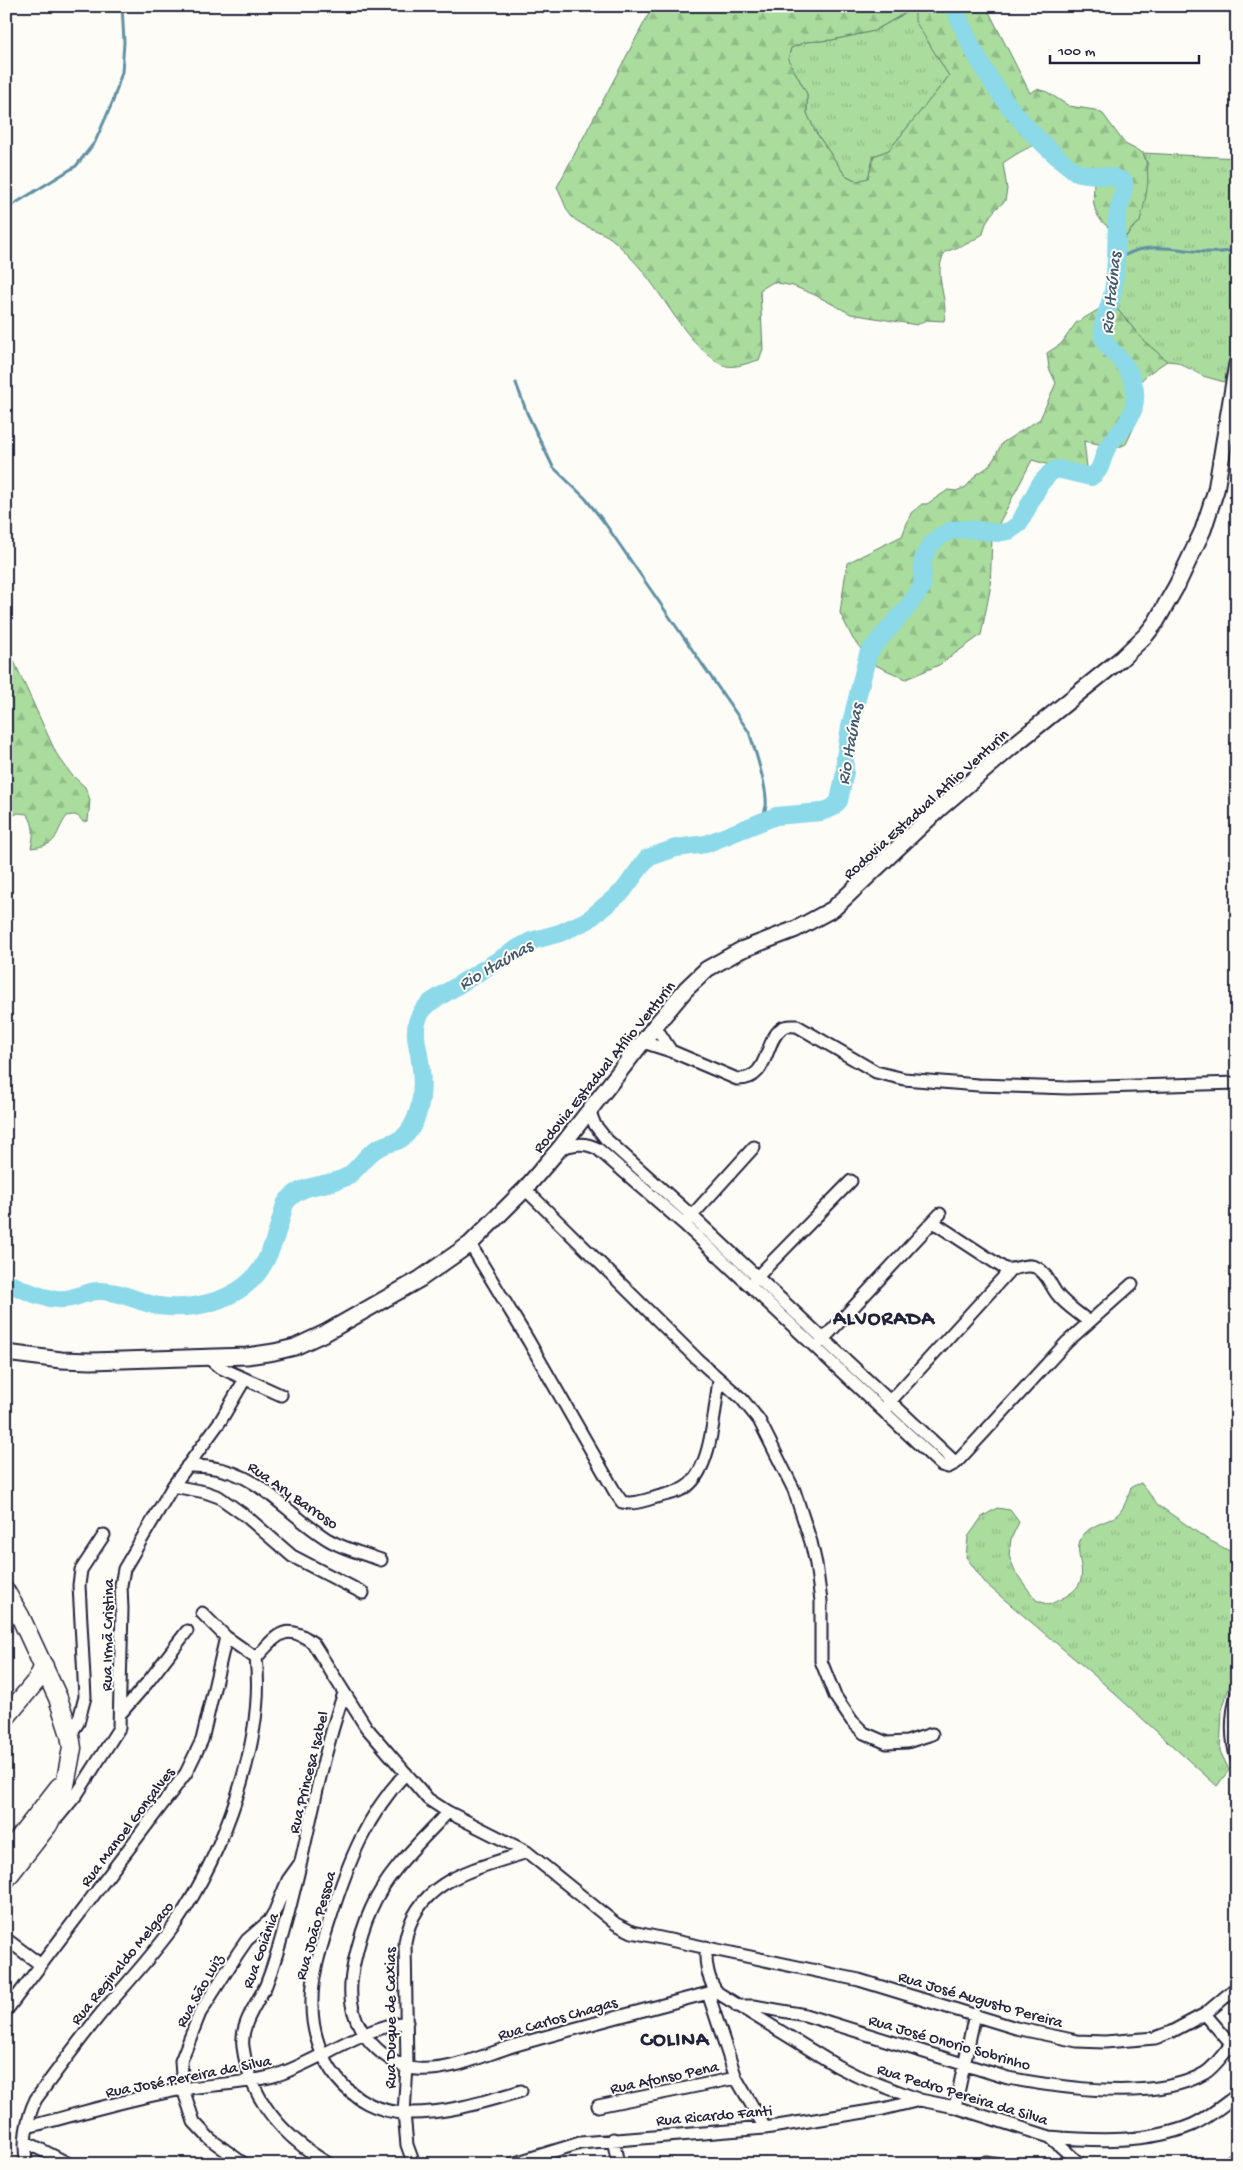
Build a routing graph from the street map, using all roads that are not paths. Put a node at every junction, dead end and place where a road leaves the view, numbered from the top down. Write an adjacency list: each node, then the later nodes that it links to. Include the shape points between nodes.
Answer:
1 (1237, 364): 2 (main road, Rodovia Estadual Atílio Venturin, via 1216,490 1203,530 1177,585 1146,635 940,808 833,909 796,929 724,958 707,969)
2 (655, 1026): 3 (main road, Rodovia Estadual Atílio Venturin); 4 (street)
3 (643, 1042): 4 (street); 6 (main road, Rodovia Estadual Atílio Venturin)
4 (671, 1050): 5 (street, via 745,1080 758,1071 781,1028 797,1026 876,1072 904,1079 978,1086 1068,1088)
5 (1237, 1083)
6 (589, 1110): 8 (main road, Rodovia Estadual Atílio Venturin); 11 (street, via 606,1139)
7 (754, 1147): 11 (street)
8 (560, 1148): 10 (main road, Rodovia Estadual Atílio Venturin); 11 (street, via 576,1143 598,1149)
9 (851, 1181): 14 (street)
10 (525, 1190): 12 (main road, Rodovia Estadual Atílio Venturin); 21 (street)
11 (688, 1220): 14 (street)
12 (470, 1244): 19 (main road, Rodovia Estadual Atílio Venturin, via 420,1279 328,1332 274,1352); 21 (street, via 622,1502 634,1503 676,1492 694,1479 707,1451)
13 (1010, 1270): 16 (street, via 1037,1267 1058,1295); 17 (street, via 1001,1267 936,1218); 23 (street)
14 (752, 1281): 17 (street)
15 (1132, 1284): 16 (street)
16 (1089, 1322): 23 (street, via 956,1463 948,1467 941,1466)
17 (819, 1344): 23 (street)
18 (9, 1352): 19 (main road, Rodovia Estadual Atílio Venturin, via 91,1361)
19 (206, 1356): 20 (street, via 219,1367)
20 (245, 1379): 22 (street); 24 (street, Rua Irmã Cristina, via 221,1420)
21 (719, 1380): 41 (street, via 742,1399 759,1420 794,1490 816,1564 821,1601 821,1661 835,1696 852,1721 875,1739 887,1743 907,1742)
22 (281, 1394)
23 (886, 1406)
24 (187, 1466): 25 (street, Rua Irmã Cristina); 27 (street, Rua Ary Barroso, via 204,1465 235,1472 271,1494 324,1537)
25 (173, 1486): 29 (street, via 218,1497 292,1556); 39 (street, Rua Irmã Cristina, via 124,1569 121,1585)
26 (104, 1535): 42 (street, via 82,1570 79,1585 85,1697 78,1723)
27 (381, 1560)
28 (6, 1592): 32 (main road)
29 (363, 1593)
30 (202, 1613): 33 (street)
31 (187, 1631): 39 (street)
32 (29, 1636): 35 (main road); 38 (main road, via 34,1667)
33 (226, 1636): 34 (street); 53 (street, Rua Manoel Gonçalves, via 202,1740 186,1773)
34 (256, 1658): 36 (street, Rua José Augusto Pereira, via 280,1634 296,1632 313,1643); 75 (street, Rua Reginaldo Melgaco, via 257,1688 251,1746 230,1816 206,1870 189,1903 161,1943 96,2020 36,2099)
35 (44, 1667): 38 (main road); 42 (main road)
36 (344, 1693): 44 (street, Rua José Augusto Pereira, via 371,1733); 49 (street, Rua Princesa Isabel, via 316,1788)
37 (1237, 1694): 43 (street, via 1231,1730)
38 (23, 1695): 40 (main road)
39 (121, 1713): 46 (street, Rua Irmã Cristina, via 117,1734 64,1810)
40 (6, 1717)
41 (932, 1734)
42 (70, 1735): 46 (main road, via 72,1756 63,1796)
43 (1237, 1759)
44 (406, 1773): 45 (street, Rua José Augusto Pereira, via 428,1799); 63 (street, Rua João Pessoa, via 380,1803 362,1834 344,1874 328,1927 314,1977 312,2004 313,2027)
45 (448, 1812): 47 (street, Rua José Augusto Pereira); 61 (street, via 381,1891 361,1935 350,1982 352,2010)
46 (42, 1821): 48 (main road); 50 (main road)
47 (527, 1852): 52 (street, Rua José Augusto Pereira, via 623,1929); 60 (street, Rua Duque de Caxias, via 455,1876 436,1889 418,1908 405,1942)
48 (6, 1855)
49 (303, 1858): 67 (street, Rua Goiânia, via 273,1967 245,2027 243,2047); 68 (street, Rua São Luiz, via 288,1880 269,1921 247,1940 200,2013 182,2061)
50 (6, 1878)
51 (6, 1939): 53 (street)
52 (706, 1947): 55 (street); 58 (street, Rua José Augusto Pereira, via 859,1980)
53 (42, 1965): 57 (street, Rua Manoel Gonçalves)
54 (1237, 1988): 59 (street, Rua José Augusto Pereira)
55 (712, 1992): 56 (street, Rua Pedro Pereira da Silva); 65 (street, Rua Carlos Chagas, via 521,2043 463,2063 427,2069); 66 (street)
56 (737, 2006): 64 (street, Rua José Onorio Sobrinho, via 805,2016); 71 (street, Rua Pedro Pereira da Silva, via 837,2066 874,2084)
57 (6, 2011)
58 (974, 2014): 59 (street, Rua José Augusto Pereira, via 1050,2036 1105,2042 1155,2038); 64 (street)
59 (1205, 2014): 62 (street)
60 (407, 2022): 61 (street, Rua José Pereira da Silva, via 383,2026); 65 (street, Rua Duque de Caxias)
61 (365, 2034): 63 (street, Rua José Pereira da Silva); 65 (street, via 380,2052)
62 (1234, 2048): 64 (street, Rua José Onorio Sobrinho, via 1210,2069 1195,2077 1160,2087 1124,2090 1037,2084)
63 (323, 2055): 67 (street, Rua José Pereira da Silva, via 277,2075); 74 (street, Rua João Pessoa, via 335,2078 357,2098 370,2105)
64 (964, 2063): 73 (street)
65 (407, 2067): 74 (street, Rua Duque de Caxias)
66 (736, 2078): 72 (street, Rua Afonso Pena); 76 (street)
67 (251, 2080): 68 (street, Rua José Pereira da Silva); 85 (street, via 260,2101 289,2136)
68 (183, 2089): 75 (street, Rua José Pereira da Silva); 84 (street, Rua São Luiz, via 190,2113 200,2130)
69 (521, 2091): 74 (street, Rua João Pessoa, via 446,2111)
70 (1237, 2095): 77 (street, via 1206,2118 1174,2131 1100,2140)
71 (920, 2100): 73 (street, Rua Pedro Pereira da Silva); 76 (street, Rua Ricardo Fanti)
72 (598, 2106)
73 (955, 2107): 77 (street, Rua Pedro Pereira da Silva)
74 (404, 2113): 86 (street, Rua Duque de Caxias, via 407,2145)
75 (27, 2127): 79 (street, Rua Reginaldo Melgaco)
76 (764, 2128): 78 (street, Rua Ricardo Fanti)
77 (1050, 2137): 90 (street, Rua Pedro Pereira da Silva)
78 (612, 2139): 87 (street, Rua Ricardo Fanti, via 580,2143); 88 (street)
79 (26, 2142): 82 (street, Rua Reginaldo Melgaco); 83 (street)
80 (1237, 2157): 91 (street)
81 (986, 2162): 89 (street)
82 (26, 2164)
83 (69, 2164)
84 (244, 2164)
85 (329, 2164)
86 (414, 2164)
87 (512, 2164)
88 (618, 2164)
89 (998, 2164)
90 (1080, 2164)
91 (1226, 2164)

